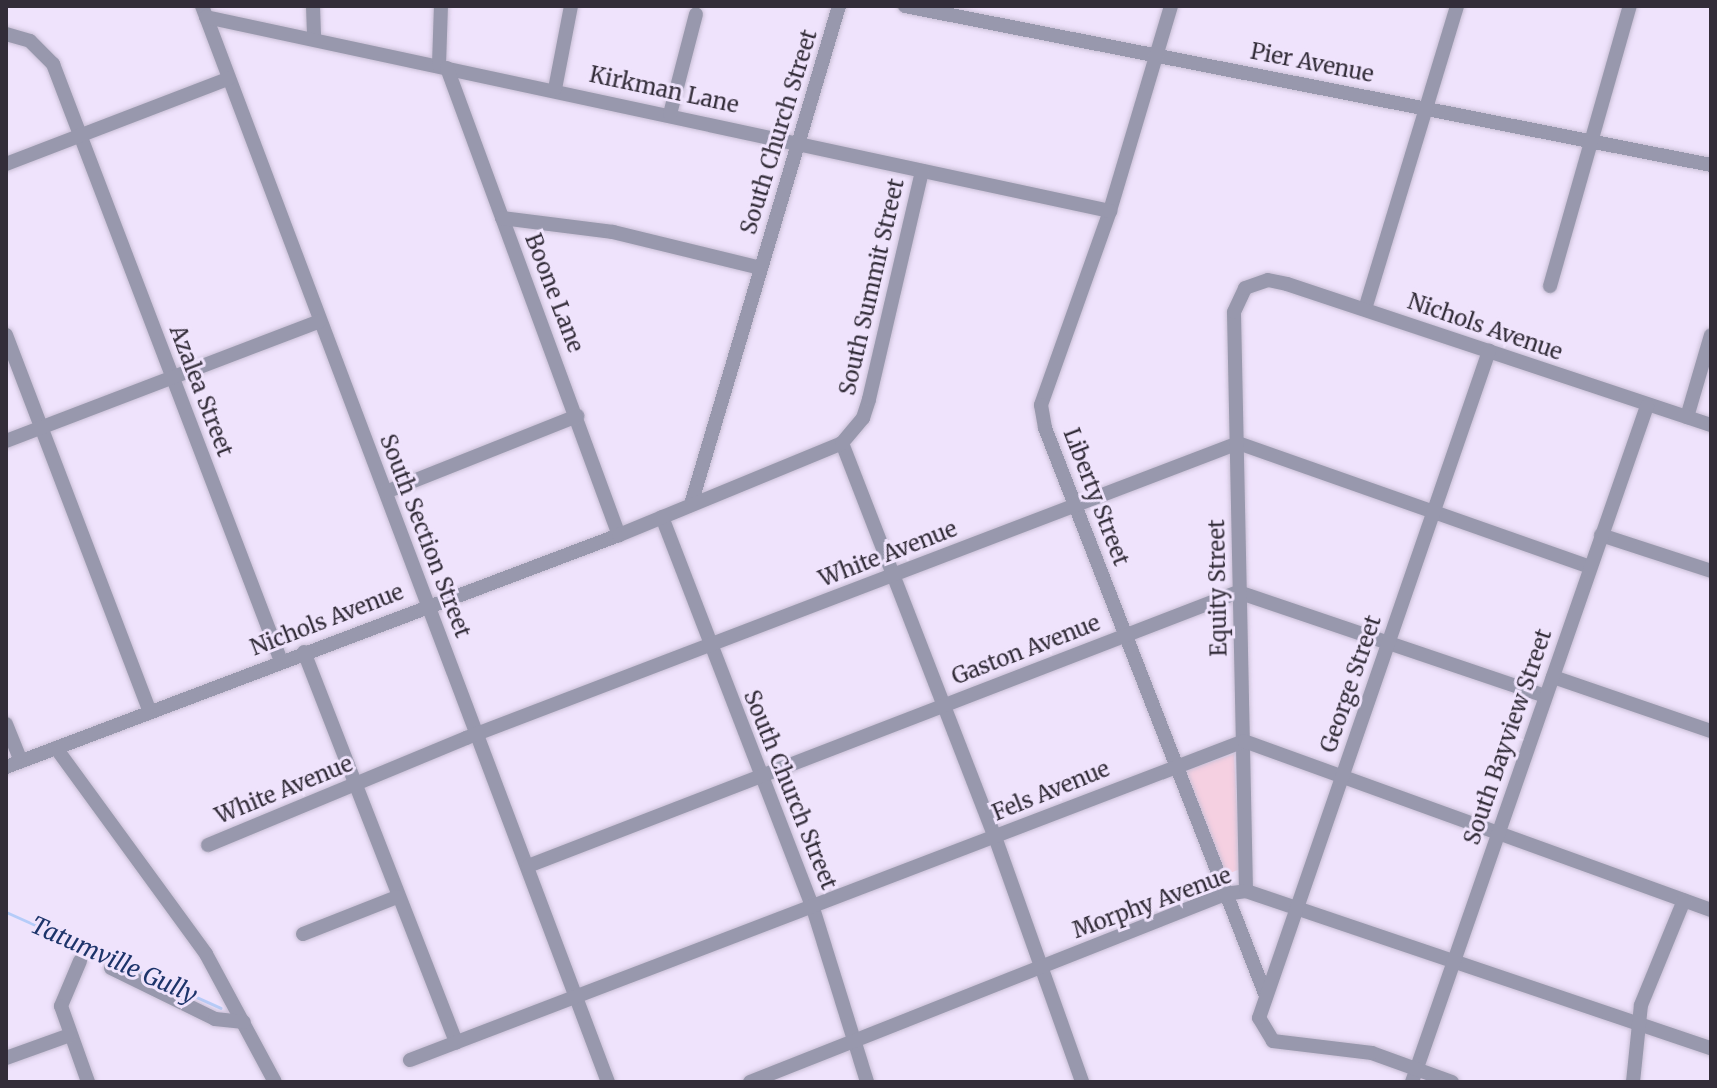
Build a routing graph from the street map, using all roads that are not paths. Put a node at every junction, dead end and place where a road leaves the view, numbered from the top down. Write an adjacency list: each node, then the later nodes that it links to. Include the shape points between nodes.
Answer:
1 (313, 6): 12 (street)
2 (441, 6): 14 (street, Boone Lane)
3 (571, 6): 16 (street)
4 (839, 6): 21 (street, South Church Street)
5 (905, 6): 13 (street, Pier Avenue)
6 (1171, 6): 13 (street, Liberty Street)
7 (1457, 6): 17 (street)
8 (1630, 6): 20 (street)
9 (204, 12): 12 (street, Kirkman Lane); 15 (street, South Section Street)
10 (696, 14): 18 (street)
11 (6, 34): 19 (street, Azalea Street, via 30,41 46,55)
12 (314, 36): 14 (street, Kirkman Lane)
13 (1157, 56): 17 (street, Pier Avenue); 25 (street, Liberty Street)
14 (443, 67): 16 (street, Kirkman Lane); 26 (street, Boone Lane)
15 (228, 79): 19 (street); 31 (street, South Section Street)
16 (555, 89): 18 (street, Kirkman Lane)
17 (1427, 107): 20 (street, Pier Avenue); 30 (street)
18 (670, 114): 21 (street, Kirkman Lane)
19 (81, 136): 22 (street); 35 (street, Azalea Street)
20 (1593, 140): 23 (street, Pier Avenue); 28 (street)
21 (799, 142): 24 (street, Kirkman Lane); 27 (street, South Church Street)
22 (6, 164)
23 (1711, 165)
24 (922, 171): 25 (street, Kirkman Lane); 42 (street, South Summit Street, via 869,399 863,418)
25 (1110, 211): 46 (street, Liberty Street, via 1042,395 1045,428)
26 (502, 218): 27 (street, via 613,232); 37 (street, Boone Lane)
27 (761, 268): 45 (street, South Church Street)
28 (1550, 286)
29 (1245, 288): 30 (street, Nichols Avenue, via 1268,280); 43 (street, Equity Street, via 1234,312)
30 (1365, 309): 34 (street, Nichols Avenue)
31 (320, 321): 35 (street); 44 (street, South Section Street)
32 (6, 335): 40 (street)
33 (1711, 335): 38 (street)
34 (1489, 351): 36 (street, Nichols Avenue); 47 (street, George Street)
35 (172, 377): 40 (street); 60 (street, Azalea Street)
36 (1647, 406): 38 (street, Nichols Avenue); 50 (street, South Bayview Street)
37 (577, 416): 44 (street); 49 (street, Boone Lane)
38 (1687, 417): 39 (street, Nichols Avenue)
39 (1711, 425)
40 (41, 428): 41 (street); 64 (street)
41 (6, 441)
42 (842, 443): 45 (street, Nichols Avenue); 53 (street)
43 (1238, 443): 46 (street, White Avenue); 47 (street); 54 (street, Equity Street)
44 (386, 492): 55 (street, South Section Street)
45 (692, 501): 48 (street, Nichols Avenue)
46 (1076, 506): 53 (street, White Avenue); 56 (street, Liberty Street)
47 (1431, 509): 51 (street); 57 (street, George Street)
48 (662, 517): 49 (street, Nichols Avenue); 58 (street, South Church Street)
49 (619, 535): 55 (street, Nichols Avenue)
50 (1601, 535): 51 (street, South Bayview Street); 52 (street)
51 (1590, 567): 61 (street, South Bayview Street)
52 (1711, 571)
53 (893, 576): 58 (street, White Avenue); 63 (street)
54 (1238, 592): 56 (street, Gaston Avenue); 57 (street); 68 (street, Equity Street)
55 (428, 606): 59 (street, Nichols Avenue); 67 (street, South Section Street)
56 (1126, 635): 63 (street, Gaston Avenue); 71 (street, Liberty Street)
57 (1391, 640): 62 (street); 73 (street, George Street)
58 (710, 645): 67 (street, White Avenue); 74 (street, South Church Street)
59 (304, 652): 60 (street, Nichols Avenue); 75 (street)
60 (281, 661): 64 (street, Nichols Avenue)
61 (1553, 677): 62 (street, South Bayview Street); 66 (street)
62 (1545, 696): 76 (street, South Bayview Street)
63 (945, 706): 74 (street, Gaston Avenue); 77 (street)
64 (150, 712): 69 (street, Nichols Avenue)
65 (6, 724): 70 (street)
66 (1711, 731)
67 (476, 734): 75 (street, White Avenue); 79 (street, South Section Street)
68 (1244, 741): 71 (street, Fels Avenue); 73 (street); 80 (street, Equity Street)
69 (56, 748): 70 (street, Nichols Avenue); 94 (street, via 206,954)
70 (21, 761): 72 (street, Nichols Avenue)
71 (1176, 765): 77 (street, Fels Avenue); 81 (street, Liberty Street)
72 (6, 767)
73 (1343, 774): 76 (street); 85 (street, George Street)
74 (761, 776): 79 (street, Gaston Avenue); 84 (street, South Church Street)
75 (356, 786): 78 (street, White Avenue); 82 (street)
76 (1500, 829): 83 (street); 89 (street, South Bayview Street)
77 (995, 837): 84 (street, Fels Avenue); 90 (street)
78 (208, 845)
79 (528, 866): 93 (street, South Section Street)
80 (1246, 891): 81 (street, Morphy Avenue); 85 (street, Morphy Avenue)
81 (1225, 894): 90 (street, Morphy Avenue); 92 (street, Liberty Street)
82 (397, 897): 87 (street); 97 (street)
83 (1684, 900): 86 (street); 95 (street, via 1641,1005)
84 (812, 905): 93 (street, Fels Avenue); 98 (street, South Church Street)
85 (1297, 905): 89 (street, Morphy Avenue); 92 (street, George Street)
86 (1711, 910)
87 (303, 934)
88 (80, 961): 96 (street, via 61,1006)
89 (1455, 961): 95 (street, Morphy Avenue); 102 (street, South Bayview Street)
90 (1042, 966): 98 (street, Morphy Avenue); 108 (street)
91 (111, 968): 94 (street, via 215,1019)
92 (1266, 996): 102 (street, George Street, via 1259,1018 1273,1041 1372,1053)
93 (577, 997): 97 (street, Fels Avenue); 105 (street, South Section Street)
94 (244, 1022): 104 (street)
95 (1639, 1023): 99 (street, Morphy Avenue); 110 (street)
96 (70, 1035): 100 (street); 103 (street)
97 (456, 1042): 101 (street, Fels Avenue)
98 (852, 1042): 106 (street, Morphy Avenue); 107 (street, South Church Street)
99 (1711, 1048)
100 (6, 1058)
101 (410, 1060)
102 (1415, 1076): 109 (street)
103 (88, 1082)
104 (275, 1082)
105 (608, 1082)
106 (750, 1082)
107 (867, 1082)
108 (1082, 1082)
109 (1452, 1082)
110 (1633, 1082)

